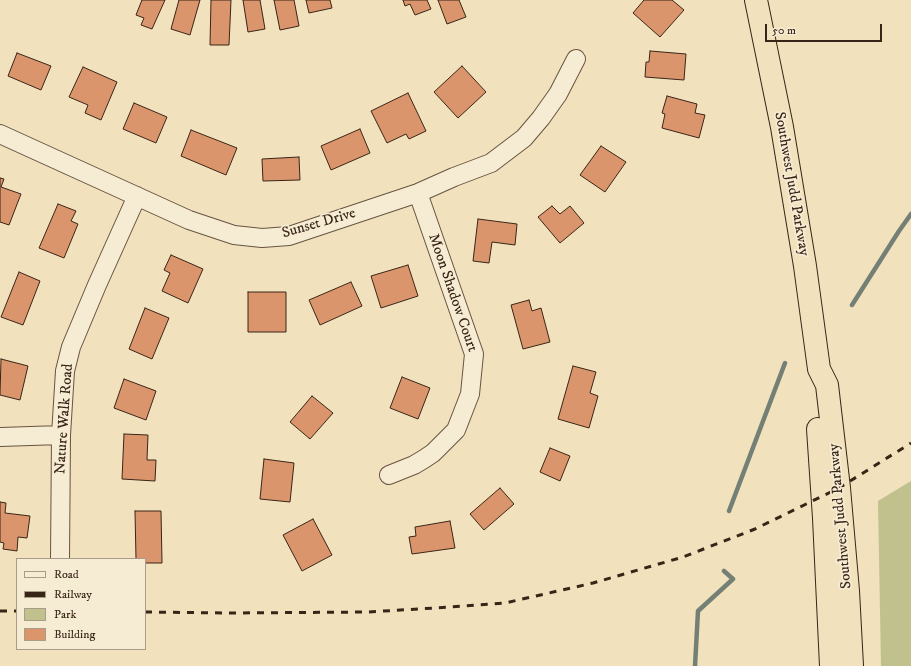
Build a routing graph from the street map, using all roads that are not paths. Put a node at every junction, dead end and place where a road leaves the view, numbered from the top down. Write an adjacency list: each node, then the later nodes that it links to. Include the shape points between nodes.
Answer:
1 (756, 0): 6 (highway, Southwest Judd Parkway, via 792,182)
2 (576, 59): 4 (street, Sunset Drive, via 558,94 524,138 491,163)
3 (0, 134): 5 (street, Sunset Drive)
4 (418, 193): 5 (street, Sunset Drive, via 296,234 262,238 234,235 197,223); 9 (street, Moon Shadow Court, via 474,354 470,394 456,430 424,459)
5 (137, 196): 7 (street, Nature Walk Road, via 71,347 65,371)
6 (819, 369): 11 (highway, Southwest Judd Parkway, via 814,384); 12 (highway, Southwest Judd Parkway, via 827,385 839,488)
7 (61, 435): 8 (street); 10 (street, Nature Walk Road)
8 (0, 437)
9 (389, 475)
10 (60, 558)
11 (831, 666)
12 (852, 666)

